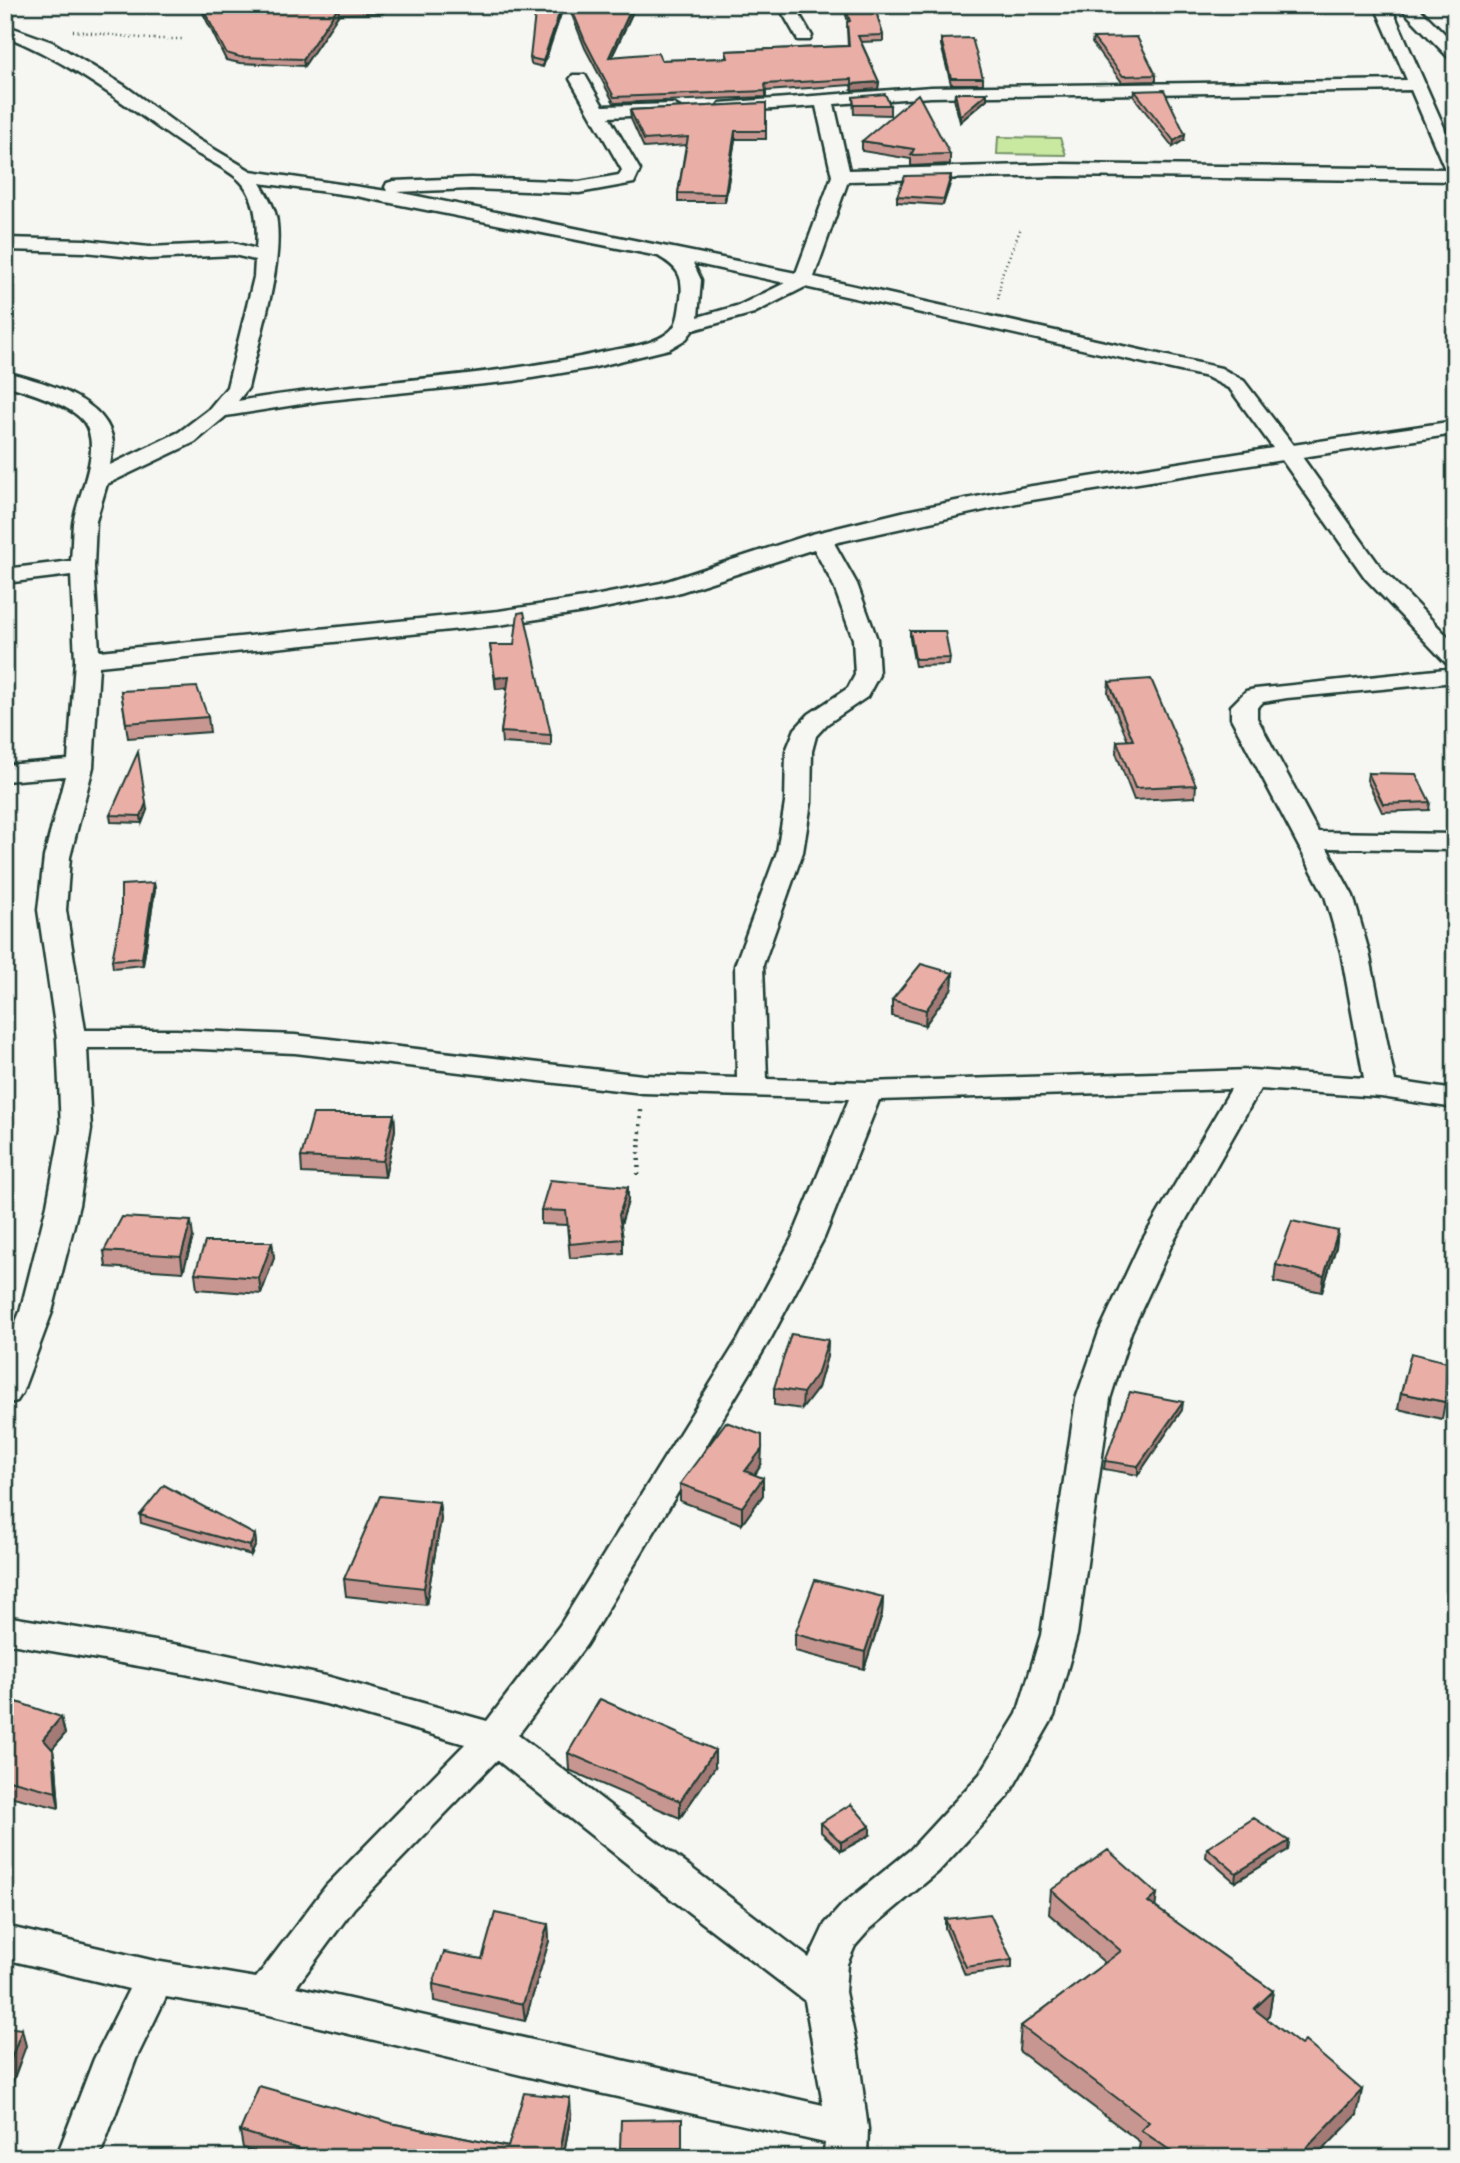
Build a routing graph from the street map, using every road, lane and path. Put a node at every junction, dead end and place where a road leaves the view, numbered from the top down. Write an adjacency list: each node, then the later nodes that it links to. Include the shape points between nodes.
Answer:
1 (786, 5): 5 (street)
2 (1385, 5): 9 (street)
3 (1406, 5): 7 (street)
4 (9, 31): 6 (path); 13 (street, via 46,46 119,90 191,143)
5 (804, 36)
6 (185, 39)
7 (1455, 54)
8 (579, 79): 11 (street)
9 (1419, 85): 10 (street, via 965,91); 12 (street)
10 (824, 101): 11 (street); 14 (street)
11 (597, 112): 15 (street, via 631,170 627,179 577,188 460,183)
12 (1455, 173): 14 (street, via 1059,170)
13 (246, 176): 15 (street); 16 (street)
14 (841, 176): 21 (street)
15 (356, 190): 16 (street); 19 (street)
16 (262, 203): 20 (street, via 268,222)
17 (1021, 228): 22 (path, via 1002,274)
18 (5, 244): 20 (street, via 149,253 234,249)
19 (665, 251): 21 (street); 23 (street, via 685,262 692,272)
20 (267, 257): 25 (street, via 237,388)
21 (803, 280): 22 (street); 23 (street, via 747,311)
22 (994, 324): 27 (street, via 1214,372 1243,391)
23 (686, 325): 25 (street, via 677,337 601,360)
24 (5, 378): 28 (street, via 56,394 93,418 102,442)
25 (220, 411): 28 (street, via 187,437)
26 (1455, 427): 27 (street)
27 (1289, 451): 29 (street, via 1026,494); 32 (street, via 1374,574)
28 (97, 480): 30 (street, via 85,521)
29 (820, 538): 33 (street, via 666,589 584,605 499,618); 42 (street, via 845,584 864,639 867,675 858,692 804,734 799,751 790,852 748,965)
30 (82, 567): 31 (street); 33 (street)
31 (5, 576)
32 (1455, 658)
33 (88, 660): 35 (street)
34 (1455, 675): 37 (street, via 1287,691 1255,696 1244,706 1244,718)
35 (80, 767): 36 (street); 39 (street, via 57,858 52,910)
36 (5, 773)
37 (1311, 841): 38 (street); 43 (street, via 1339,896 1355,952)
38 (1455, 842)
39 (72, 1039): 41 (street, via 295,1044); 47 (street, via 76,1129 63,1205 36,1312)
40 (1251, 1079): 43 (street); 44 (street); 52 (street, via 1156,1244 1115,1332 1093,1399 1059,1636 1035,1716 994,1785 924,1861 839,1936 827,1964)
41 (643, 1084): 42 (street); 46 (path)
42 (752, 1087): 44 (street)
43 (1381, 1088): 45 (street)
44 (867, 1091): 49 (street, via 808,1238 755,1338 573,1635)
45 (1455, 1100)
46 (638, 1175)
47 (5, 1393)
48 (5, 1629): 49 (street, via 326,1690)
49 (495, 1738): 52 (street); 53 (street, via 340,1897)
50 (5, 1942): 51 (street)
51 (155, 1978): 53 (street); 55 (street, via 115,2059)
52 (824, 1992): 54 (street, via 837,2053)
53 (265, 1997): 54 (street, via 559,2066)
54 (846, 2143)
55 (78, 2158)

